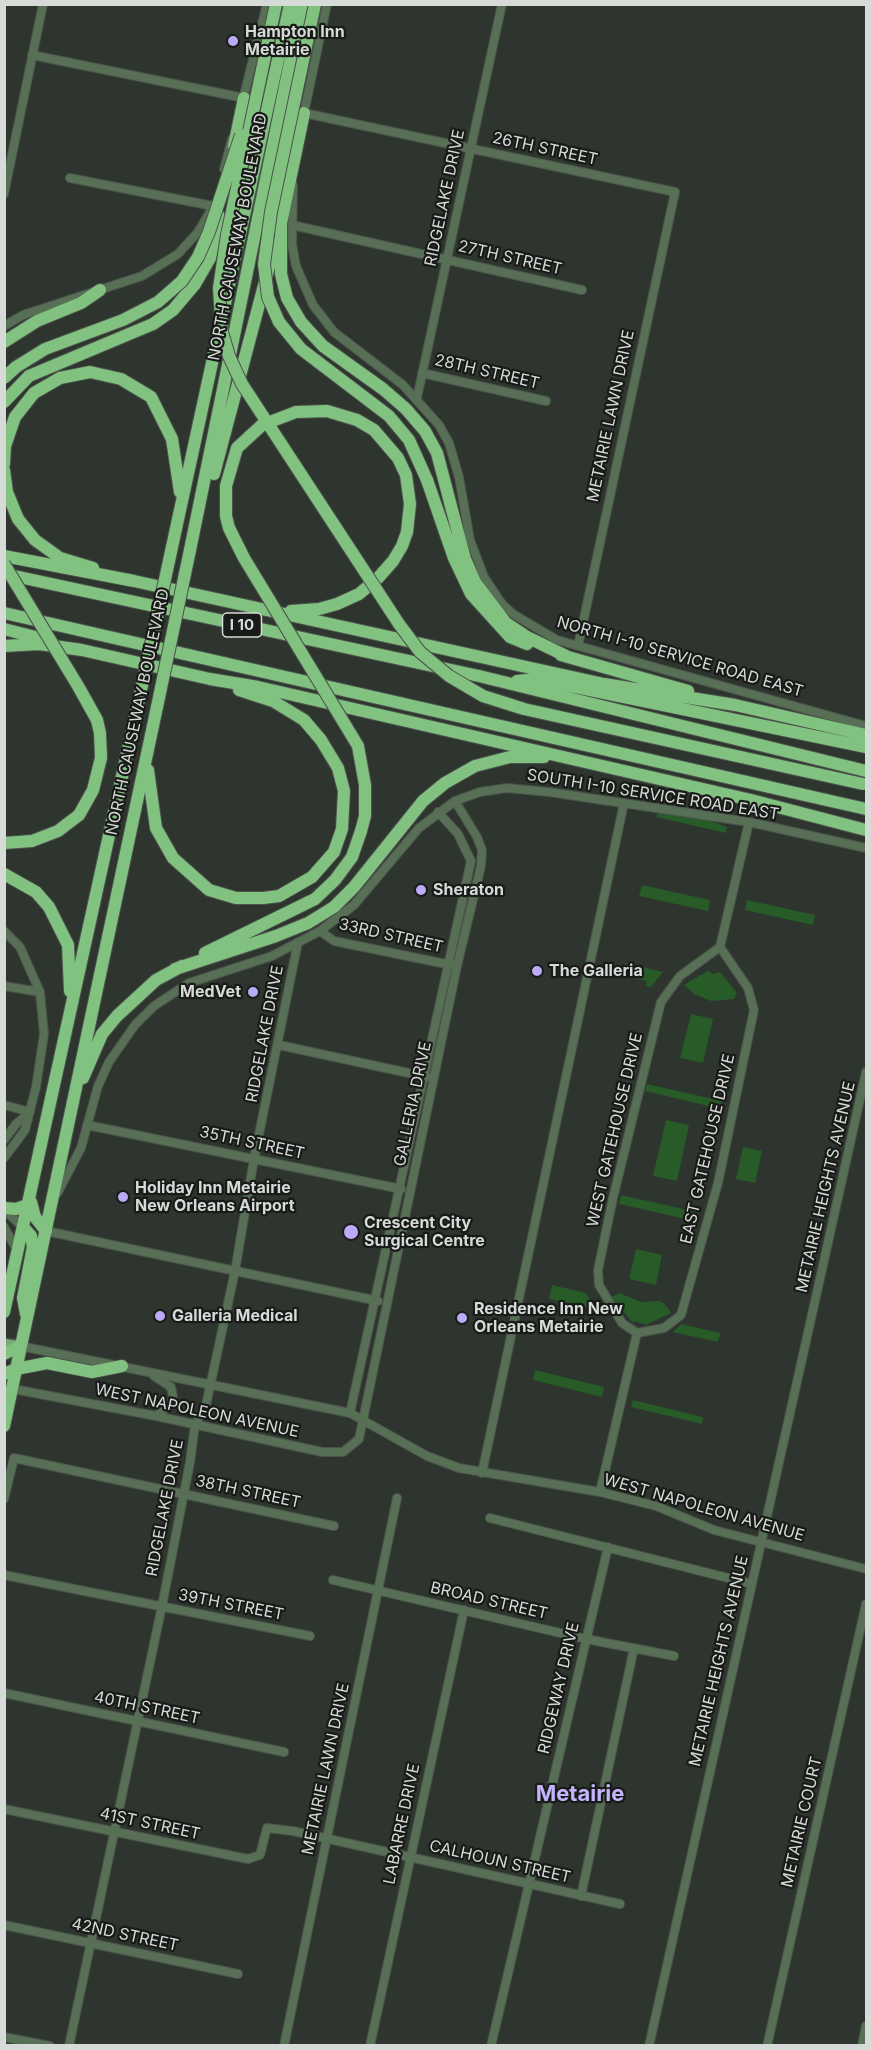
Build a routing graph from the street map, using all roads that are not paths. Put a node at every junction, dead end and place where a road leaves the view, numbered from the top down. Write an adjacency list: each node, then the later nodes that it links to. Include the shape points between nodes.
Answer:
1 (43, 4): 8 (street)
2 (268, 4): 10 (street, NORTH CAUSEWAY BOULEVARD); 13 (highway, via 264,87)
3 (276, 4): 9 (highway, bridge)
4 (315, 4): 43 (highway, bridge, via 271,212 264,264 268,297 279,322 301,349 389,416 409,440 471,594 510,637)
5 (327, 4): 11 (street)
6 (502, 4): 12 (street, RIDGELAKE DRIVE)
7 (295, 9): 13 (highway, NORTH CAUSEWAY BOULEVARD); 32 (highway, NORTH CAUSEWAY BOULEVARD)
8 (32, 55): 10 (street); 16 (street)
9 (259, 83): 25 (highway, bridge, via 209,232 182,281 158,302 123,320 45,349); 53 (highway, bridge, via 227,234 219,288 222,332 242,384 420,652 449,676 483,696 524,709)
10 (244, 98): 17 (street, NORTH CAUSEWAY BOULEVARD); 28 (highway, via 210,258 195,284 173,310 153,324 29,376)
11 (304, 113): 12 (street, 26TH STREET); 18 (highway)
12 (471, 148): 15 (street, 26TH STREET); 19 (street, RIDGELAKE DRIVE)
13 (253, 168): 31 (highway, NORTH CAUSEWAY BOULEVARD)
14 (70, 178): 17 (street)
15 (675, 192): 41 (street, METAIRIE LAWN DRIVE)
16 (4, 194)
17 (213, 206): 20 (street, NORTH CAUSEWAY BOULEVARD, via 206,222 178,254 142,276)
18 (286, 223): 19 (street, 27TH STREET); 26 (street, NORTH I-10 SERVICE ROAD EAST, via 296,266 319,316); 32 (highway, via 211,483); 43 (highway, via 281,274 287,298 302,322 323,346 383,388 424,431 437,453 465,559 475,582 506,623)
19 (447, 260): 21 (street, 27TH STREET); 24 (street, RIDGELAKE DRIVE)
20 (100, 290): 22 (street, NORTH CAUSEWAY BOULEVARD, via 22,315); 23 (highway)
21 (582, 290)
22 (4, 326)
23 (4, 342)
24 (422, 373): 26 (street, RIDGELAKE DRIVE); 27 (street, 28TH STREET)
25 (4, 378)
26 (417, 398): 41 (street, NORTH I-10 SERVICE ROAD EAST, via 449,443 470,540 484,577 513,614 557,640)
27 (546, 401)
28 (4, 402)
29 (4, 464): 31 (highway, via 5,446 15,417 34,393 60,378 90,372 121,379 151,397 165,420 175,452)
30 (4, 471): 36 (highway, via 18,519 35,540 60,558)
31 (181, 501): 72 (highway, NORTH CAUSEWAY BOULEVARD, bridge)
32 (200, 505): 50 (highway, NORTH CAUSEWAY BOULEVARD, bridge)
33 (4, 556): 36 (highway)
34 (4, 564): 60 (highway, bridge, via 78,686 100,733 101,758 93,790 78,815 58,831 32,841)
35 (4, 574): 45 (highway, I 10)
36 (134, 581): 38 (highway)
37 (4, 613): 56 (highway, I 10)
38 (275, 614): 46 (highway, via 604,684); 69 (highway, bridge, via 319,609 359,594 393,561 407,532 410,504 406,475 398,458 374,430 357,420 327,411 296,412 262,424 237,448 226,486 226,516 244,558 358,746 365,785 361,831 351,857 315,899)
39 (4, 629): 42 (highway)
40 (4, 646): 42 (highway, via 39,644)
41 (578, 646): 47 (street, NORTH I-10 SERVICE ROAD EAST)
42 (82, 650): 44 (highway)
43 (566, 656): 46 (highway)
44 (210, 680): 50 (highway, via 273,701 304,720 321,740 338,768 344,791 342,829 328,861 312,877 279,896 236,898 209,890 173,858 156,828); 51 (highway, via 258,687 514,744)
45 (507, 682): 49 (highway, via 537,680); 52 (highway, I 10)
46 (735, 705): 48 (highway)
47 (867, 726)
48 (867, 735)
49 (867, 747)
50 (147, 751): 77 (highway, NORTH CAUSEWAY BOULEVARD)
51 (578, 762): 59 (highway); 69 (highway, via 510,757 475,766 423,801 334,907 276,936)
52 (867, 771)
53 (865, 784)
54 (455, 801): 55 (street, SOUTH I-10 SERVICE ROAD EAST, via 507,788); 57 (street, SOUTH I-10 SERVICE ROAD EAST); 68 (street, GALLERIA DRIVE, via 482,850)
55 (624, 803): 58 (street, SOUTH I-10 SERVICE ROAD EAST); 112 (street)
56 (867, 809)
57 (438, 812): 63 (street, SOUTH I-10 SERVICE ROAD EAST, via 419,828 354,905); 67 (street, GALLERIA DRIVE, via 458,834 471,861)
58 (749, 822): 61 (street, SOUTH I-10 SERVICE ROAD EAST); 66 (street)
59 (867, 830)
60 (4, 843)
61 (867, 848)
62 (4, 874): 72 (highway, via 36,892 49,906 68,945 71,976)
63 (320, 931): 65 (street, SOUTH I-10 SERVICE ROAD EAST); 67 (street, 33RD STREET, via 334,941)
64 (4, 932): 71 (street, via 20,948)
65 (298, 942): 73 (street, RIDGELAKE DRIVE); 80 (street, SOUTH I-10 SERVICE ROAD EAST, via 272,956 189,983 154,1006 109,1062)
66 (720, 948): 98 (street, EAST GATEHOUSE DRIVE, via 748,988 754,1010 718,1183 681,1314 664,1328); 98 (street, WEST GATEHOUSE DRIVE, via 680,976 661,1002 613,1198 598,1270 599,1285 622,1323)
67 (447, 964): 68 (street, 33RD STREET); 75 (street, GALLERIA DRIVE)
68 (458, 966): 76 (street, GALLERIA DRIVE)
69 (175, 969): 77 (highway, via 135,997 102,1034)
70 (4, 987): 71 (street)
71 (40, 992): 79 (street, via 44,1034)
72 (66, 1034): 86 (highway, NORTH CAUSEWAY BOULEVARD)
73 (279, 1045): 75 (street); 83 (street, RIDGELAKE DRIVE)
74 (867, 1072): 119 (street, METAIRIE HEIGHTS AVENUE)
75 (423, 1076): 76 (street); 84 (street, GALLERIA DRIVE)
76 (434, 1078): 85 (street, GALLERIA DRIVE)
77 (75, 1099): 87 (highway, NORTH CAUSEWAY BOULEVARD)
78 (4, 1105): 79 (street)
79 (30, 1112): 81 (street); 82 (street, via 25,1130)
80 (87, 1125): 83 (street, 35TH STREET); 87 (street, SOUTH I-10 SERVICE ROAD EAST, via 81,1148)
81 (4, 1140)
82 (4, 1158)
83 (254, 1159): 84 (street, 35TH STREET); 93 (street, RIDGELAKE DRIVE)
84 (398, 1189): 85 (street, 35TH STREET); 94 (street, GALLERIA DRIVE)
85 (410, 1191): 95 (street, GALLERIA DRIVE)
86 (29, 1200): 88 (highway, via 16,1209); 90 (highway, NORTH CAUSEWAY BOULEVARD); 91 (highway)
87 (52, 1202): 91 (highway, NORTH CAUSEWAY BOULEVARD)
88 (4, 1209): 90 (street)
89 (4, 1227): 92 (street)
90 (24, 1228): 92 (highway, NORTH CAUSEWAY BOULEVARD); 97 (highway, via 33,1247 23,1298)
91 (46, 1231): 93 (street); 97 (highway, NORTH CAUSEWAY BOULEVARD)
92 (18, 1252): 96 (highway, NORTH CAUSEWAY BOULEVARD)
93 (235, 1270): 94 (street); 105 (street, RIDGELAKE DRIVE)
94 (373, 1300): 95 (street); 107 (street, GALLERIA DRIVE)
95 (386, 1303): 109 (street, GALLERIA DRIVE)
96 (4, 1312)
97 (27, 1318): 100 (highway, NORTH CAUSEWAY BOULEVARD)
98 (637, 1334): 113 (street)
99 (4, 1344): 100 (main road, WEST NAPOLEON AVENUE)
100 (20, 1346): 101 (highway); 102 (street, WEST NAPOLEON AVENUE); 104 (highway, NORTH CAUSEWAY BOULEVARD)
101 (4, 1354)
102 (122, 1366): 103 (street, WEST NAPOLEON AVENUE); 104 (highway, via 92,1372 46,1363)
103 (138, 1370): 105 (street, WEST NAPOLEON AVENUE); 108 (street, via 171,1388 171,1404)
104 (10, 1371): 106 (highway, NORTH CAUSEWAY BOULEVARD)
105 (210, 1386): 107 (street, WEST NAPOLEON AVENUE); 110 (street, RIDGELAKE DRIVE)
106 (9, 1388): 108 (street, WEST NAPOLEON AVENUE); 111 (highway, NORTH CAUSEWAY BOULEVARD)
107 (350, 1413): 109 (street, WEST NAPOLEON AVENUE)
108 (156, 1416): 110 (street, WEST NAPOLEON AVENUE)
109 (364, 1419): 110 (street, WEST NAPOLEON AVENUE, via 359,1439 343,1452 322,1452); 112 (street, WEST NAPOLEON AVENUE, via 427,1456)
110 (195, 1425): 114 (street, RIDGELAKE DRIVE)
111 (4, 1426)
112 (482, 1473): 113 (street, WEST NAPOLEON AVENUE)
113 (600, 1492): 119 (street, WEST NAPOLEON AVENUE, via 656,1506 714,1530)
114 (184, 1493): 116 (street, 38TH STREET, via 14,1458); 118 (street, 38TH STREET); 127 (street, RIDGELAKE DRIVE)
115 (397, 1498): 125 (street, METAIRIE LAWN DRIVE)
116 (4, 1499)
117 (490, 1518): 120 (street)
118 (334, 1526)
119 (761, 1542): 121 (street, WEST NAPOLEON AVENUE); 124 (street, METAIRIE HEIGHTS AVENUE)
120 (608, 1547): 124 (street); 130 (street, RIDGEWAY DRIVE)
121 (867, 1569)
122 (4, 1575): 127 (street, 39TH STREET)
123 (333, 1580): 125 (street, BROAD STREET)
124 (752, 1584): 154 (street, METAIRIE HEIGHTS AVENUE)
125 (378, 1590): 128 (street, BROAD STREET); 139 (street, METAIRIE LAWN DRIVE)
126 (867, 1604): 155 (street, METAIRIE COURT)
127 (162, 1606): 129 (street, 39TH STREET); 134 (street, RIDGELAKE DRIVE)
128 (464, 1610): 130 (street, BROAD STREET); 140 (street, LABARRE DRIVE)
129 (310, 1636)
130 (586, 1639): 131 (street, BROAD STREET); 141 (street, RIDGEWAY DRIVE)
131 (634, 1648): 132 (street, BROAD STREET); 142 (street)
132 (674, 1656)
133 (4, 1693): 134 (street, 40TH STREET)
134 (138, 1721): 135 (street, 40TH STREET); 138 (street, RIDGELAKE DRIVE)
135 (284, 1752)
136 (4, 1809): 138 (street, 41ST STREET)
137 (267, 1827): 138 (street, 41ST STREET, via 262,1852 253,1859); 139 (street, CALHOUN STREET)
138 (114, 1832): 145 (street, RIDGELAKE DRIVE)
139 (326, 1839): 140 (street, CALHOUN STREET); 151 (street, METAIRIE LAWN DRIVE)
140 (410, 1857): 141 (street, CALHOUN STREET); 152 (street, LABARRE DRIVE)
141 (529, 1885): 142 (street, CALHOUN STREET); 153 (street, RIDGEWAY DRIVE)
142 (581, 1896): 143 (street, CALHOUN STREET)
143 (620, 1905)
144 (4, 1925): 145 (street, 42ND STREET)
145 (90, 1942): 146 (street, 42ND STREET); 150 (street, RIDGELAKE DRIVE)
146 (238, 1974)
147 (867, 2026): 156 (street)
148 (4, 2037): 149 (street)
149 (50, 2046)
150 (69, 2046)
151 (284, 2046)
152 (370, 2046)
153 (491, 2046)
154 (649, 2046)
155 (767, 2046)
156 (862, 2046)

